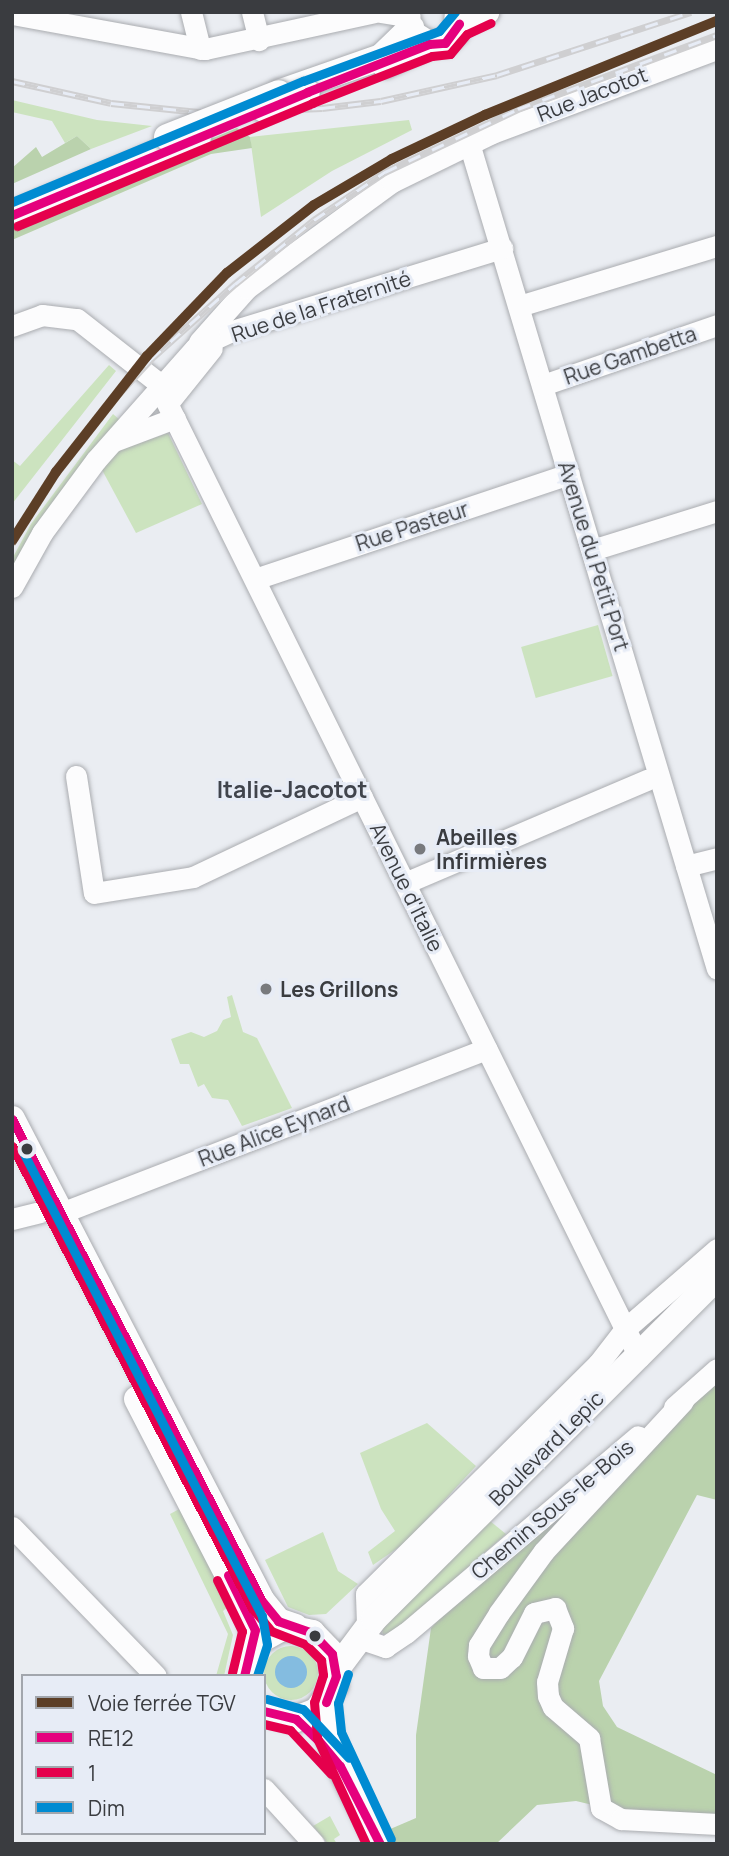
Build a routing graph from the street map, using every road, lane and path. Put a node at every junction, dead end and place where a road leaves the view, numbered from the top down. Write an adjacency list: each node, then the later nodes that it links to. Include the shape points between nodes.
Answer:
1 (191, 12): 10 (street)
2 (252, 12): 9 (street)
3 (374, 12): 9 (street)
4 (380, 12): 8 (street)
5 (486, 12): 7 (main road)
6 (22, 15): 10 (street)
7 (458, 18): 8 (main road, via 445,43)
8 (415, 25): 13 (main road, bridge, via 381,57); 14 (main road, bridge, via 307,92)
9 (259, 40): 10 (street)
10 (202, 49)
11 (717, 49): 12 (street, Rue Jacotot)
12 (469, 144): 16 (street, Avenue du Petit Port); 21 (street, Rue Jacotot, via 392,182 300,245 247,288)
13 (12, 200)
14 (12, 215)
15 (717, 246): 17 (street)
16 (502, 248): 17 (street, Avenue du Petit Port); 20 (street, Rue de la Fraternité)
17 (519, 306): 22 (street, Avenue du Petit Port)
18 (717, 325): 22 (street, Rue Gambetta)
19 (12, 326): 23 (street, Avenue d'Italie, via 41,315 77,319 130,357)
20 (229, 332): 21 (street); 23 (street, Rue de la Fraternité)
21 (195, 348): 23 (street, Rue Jacotot)
22 (543, 385): 25 (street, Avenue du Petit Port)
23 (167, 403): 24 (street); 24 (street); 28 (street, Avenue d'Italie)
24 (109, 443): 29 (street, via 42,533)
25 (569, 474): 27 (street, Avenue du Petit Port); 28 (street, Rue Pasteur)
26 (717, 511): 27 (street)
27 (592, 550): 34 (street, Avenue du Petit Port)
28 (255, 579): 32 (street, Avenue d'Italie)
29 (12, 587)
30 (76, 776): 32 (street, via 94,893 193,877)
31 (647, 780): 35 (street)
32 (362, 797): 35 (street, Avenue d'Italie)
33 (717, 858): 34 (street)
34 (686, 866): 36 (street, Avenue du Petit Port)
35 (405, 883): 37 (street, Avenue d'Italie)
36 (717, 969)
37 (487, 1049): 40 (street, Rue Alice Eynard); 44 (street, Avenue d'Italie)
38 (12, 1119): 40 (main road)
39 (12, 1158): 40 (main road)
40 (51, 1213): 41 (street, Rue Alice Eynard); 49 (main road, via 262,1601 278,1621); 51 (main road, via 251,1620)
41 (12, 1219)
42 (717, 1250): 44 (street, Boulevard Lepic)
43 (717, 1277): 45 (main road, Boulevard Lepic)
44 (625, 1329): 45 (street, Avenue d'Italie); 50 (street, Boulevard Lepic)
45 (639, 1357): 50 (main road, Boulevard Lepic)
46 (717, 1369): 47 (street, Chemin Sous-le-Bois)
47 (683, 1401): 50 (street, Chemin Sous-le-Bois, via 385,1647); 59 (street, via 544,1551 499,1613 479,1645 478,1656 483,1668 500,1668 512,1657 534,1613 555,1608 561,1613 563,1628 547,1682 548,1696 553,1707 589,1738 601,1808 621,1819)
48 (12, 1527): 52 (street)
49 (295, 1627): 50 (main road); 51 (main road, via 273,1630)
50 (354, 1634): 54 (main road)
51 (255, 1643): 53 (main road)
52 (154, 1674)
53 (245, 1674)
54 (326, 1702): 56 (main road); 57 (main road, via 329,1735)
55 (266, 1712): 56 (main road)
56 (296, 1719): 57 (main road)
57 (340, 1766): 62 (main road)
58 (266, 1791): 60 (street)
59 (717, 1824)
60 (309, 1838): 61 (street)
61 (286, 1844)
62 (380, 1844)

